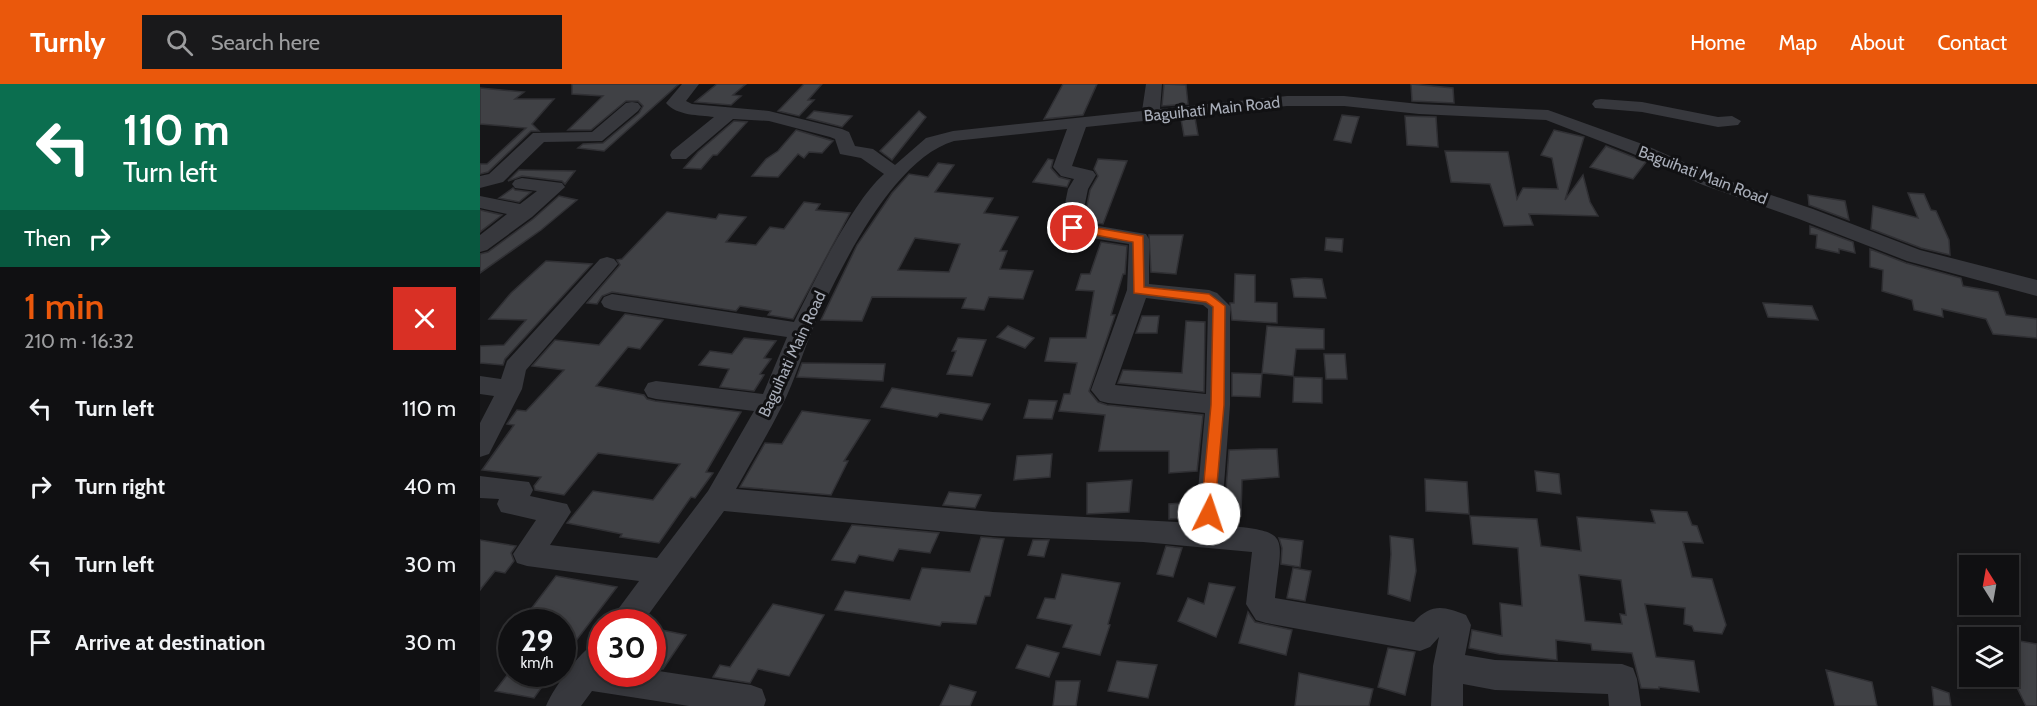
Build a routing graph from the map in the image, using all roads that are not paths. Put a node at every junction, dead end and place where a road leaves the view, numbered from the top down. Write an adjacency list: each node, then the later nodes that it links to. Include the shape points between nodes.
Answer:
1 (691, 84): 8 (street, via 675,103 688,109)
2 (1154, 84): 9 (street)
3 (1319, 84): 5 (street)
4 (1600, 84): 6 (street)
5 (1332, 100): 9 (street, Baguihati Main Road); 12 (street, Baguihati Main Road, via 1548,115)
6 (1602, 104): 10 (street); 12 (street)
7 (632, 107): 15 (street, via 596,137 539,137 496,178)
8 (729, 113): 13 (street); 14 (street, via 769,116 836,133 843,136 847,150 867,153)
9 (1150, 115): 11 (street, Baguihati Main Road)
10 (1732, 121)
11 (1078, 125): 14 (street, Baguihati Main Road, via 953,136 932,142); 22 (street, via 1062,167 1068,172 1086,174 1078,189 1071,223 1073,228 1084,231 1139,239)
12 (1575, 125): 21 (street, Baguihati Main Road, via 1710,181 1914,256)
13 (679, 155)
14 (896, 174): 24 (street, Baguihati Main Road, via 881,187 852,233)
15 (480, 182)
16 (522, 184): 18 (street, via 555,187)
17 (480, 202): 18 (street)
18 (525, 212): 19 (street)
19 (480, 245)
20 (607, 264): 26 (street, via 515,367)
21 (2037, 288)
22 (1138, 290): 29 (street, via 1209,298 1219,306); 29 (street, via 1103,390 1108,394)
23 (612, 302): 24 (street)
24 (800, 331): 28 (street, Baguihati Main Road)
25 (480, 385): 26 (street)
26 (510, 389): 30 (street)
27 (656, 390): 28 (street)
28 (771, 404): 32 (street, Baguihati Main Road)
29 (1218, 405): 33 (street)
30 (482, 441)
31 (480, 487): 34 (street, via 520,490 510,504 558,512 527,554)
32 (717, 500): 33 (street, via 993,524); 34 (street, Baguihati Main Road)
33 (1207, 536): 36 (street, via 1262,541 1267,545 1260,604 1266,610 1420,637 1434,621 1456,626)
34 (665, 572): 35 (street, Baguihati Main Road)
35 (636, 609)
36 (1448, 666): 41 (street); 42 (street, via 1495,675 1622,679)
37 (588, 671): 40 (street)
38 (666, 681): 39 (street)
39 (751, 700)
40 (562, 706)
41 (1447, 706)
42 (1625, 706)

